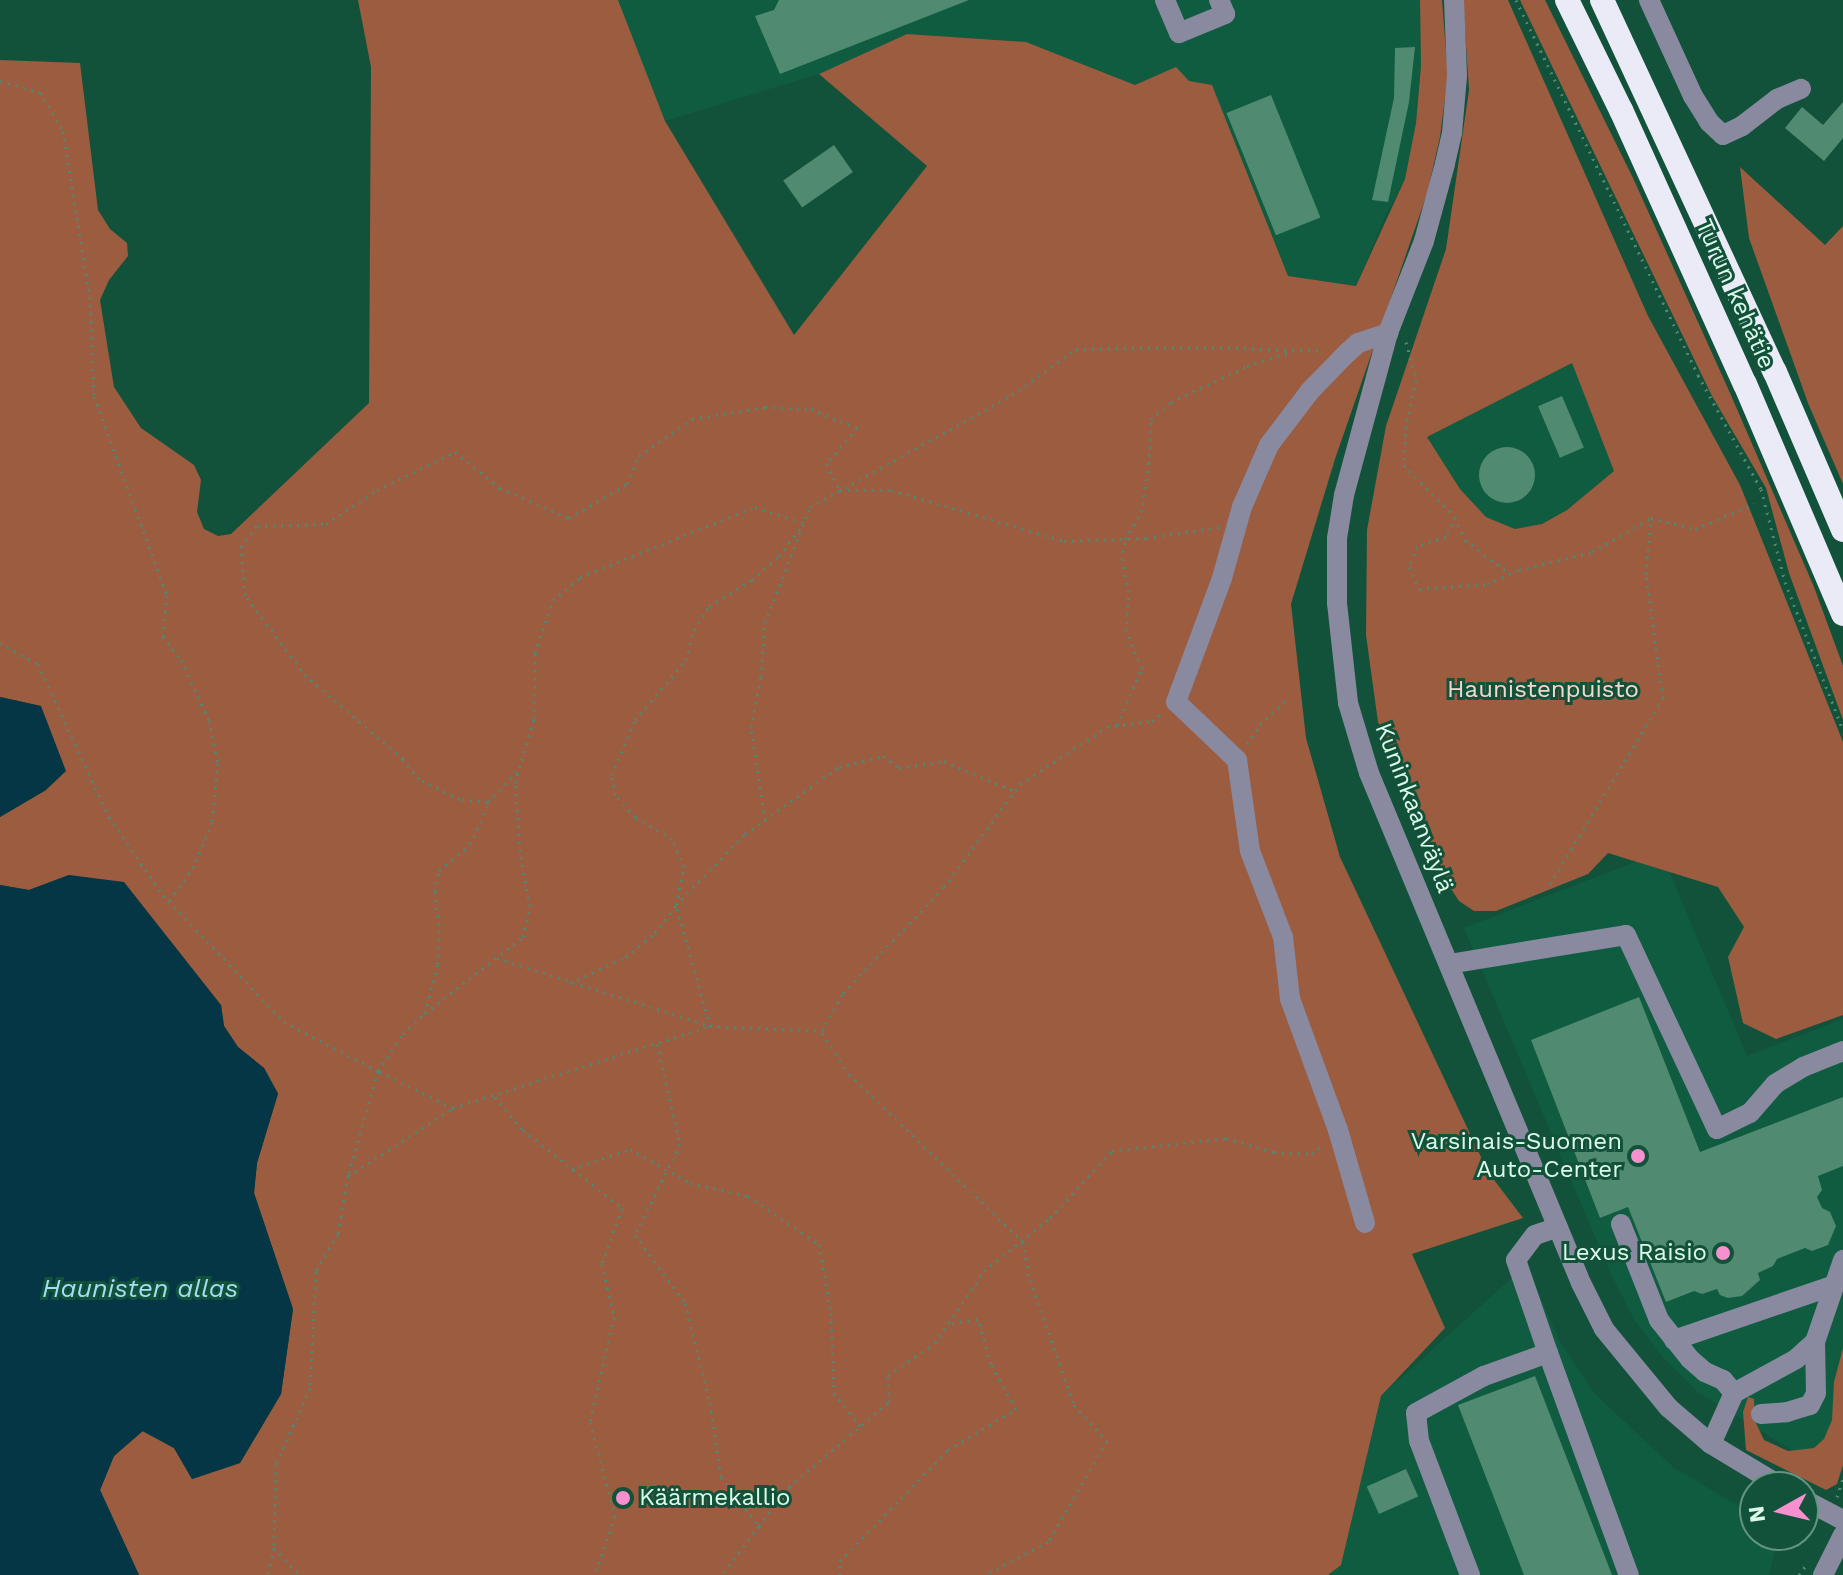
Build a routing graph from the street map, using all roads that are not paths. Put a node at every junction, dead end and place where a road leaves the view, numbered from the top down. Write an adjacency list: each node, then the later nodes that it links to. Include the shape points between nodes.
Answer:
1 (1165, 0): 6 (street, via 1179,33)
2 (1454, 0): 8 (street, Kuninkaanväylä, via 1457,76 1452,133)
3 (1567, 0): 10 (highway, Turun kehätie, via 1745,384)
4 (1602, 0): 9 (highway, Turun kehätie)
5 (1649, 0): 7 (street, via 1693,96 1723,135)
6 (1222, 7)
7 (1801, 89)
8 (1396, 336): 11 (street, Kuninkaanväylä, via 1344,495 1336,568 1338,637 1348,703 1369,773); 13 (street, via 1358,343 1310,391 1269,445 1242,507 1176,702 1237,760 1250,851 1283,937 1290,999)
9 (1843, 530)
10 (1843, 614)
11 (1449, 964): 12 (street, via 1626,935 1717,1129 1750,1113 1784,1078); 15 (street, Kuninkaanväylä)
12 (1843, 1051)
13 (1365, 1223)
14 (1621, 1224): 18 (street, via 1659,1320)
15 (1558, 1227): 20 (street, via 1535,1235 1516,1260); 23 (street, Kuninkaanväylä, via 1591,1306 1619,1351 1662,1401)
16 (1843, 1260): 17 (street)
17 (1835, 1285): 18 (street); 19 (street)
18 (1674, 1340): 21 (street)
19 (1815, 1342): 21 (street, via 1796,1359); 22 (street, via 1816,1393 1810,1405)
20 (1548, 1353): 28 (street, via 1484,1376 1416,1413 1419,1441); 29 (street)
21 (1734, 1393): 23 (street)
22 (1761, 1414)
23 (1711, 1444): 24 (street, Kuninkaanväylä)
24 (1756, 1471)
25 (1819, 1507): 26 (street)
26 (1843, 1520)
27 (1843, 1535): 30 (street)
28 (1470, 1575)
29 (1629, 1575)
30 (1823, 1575)

